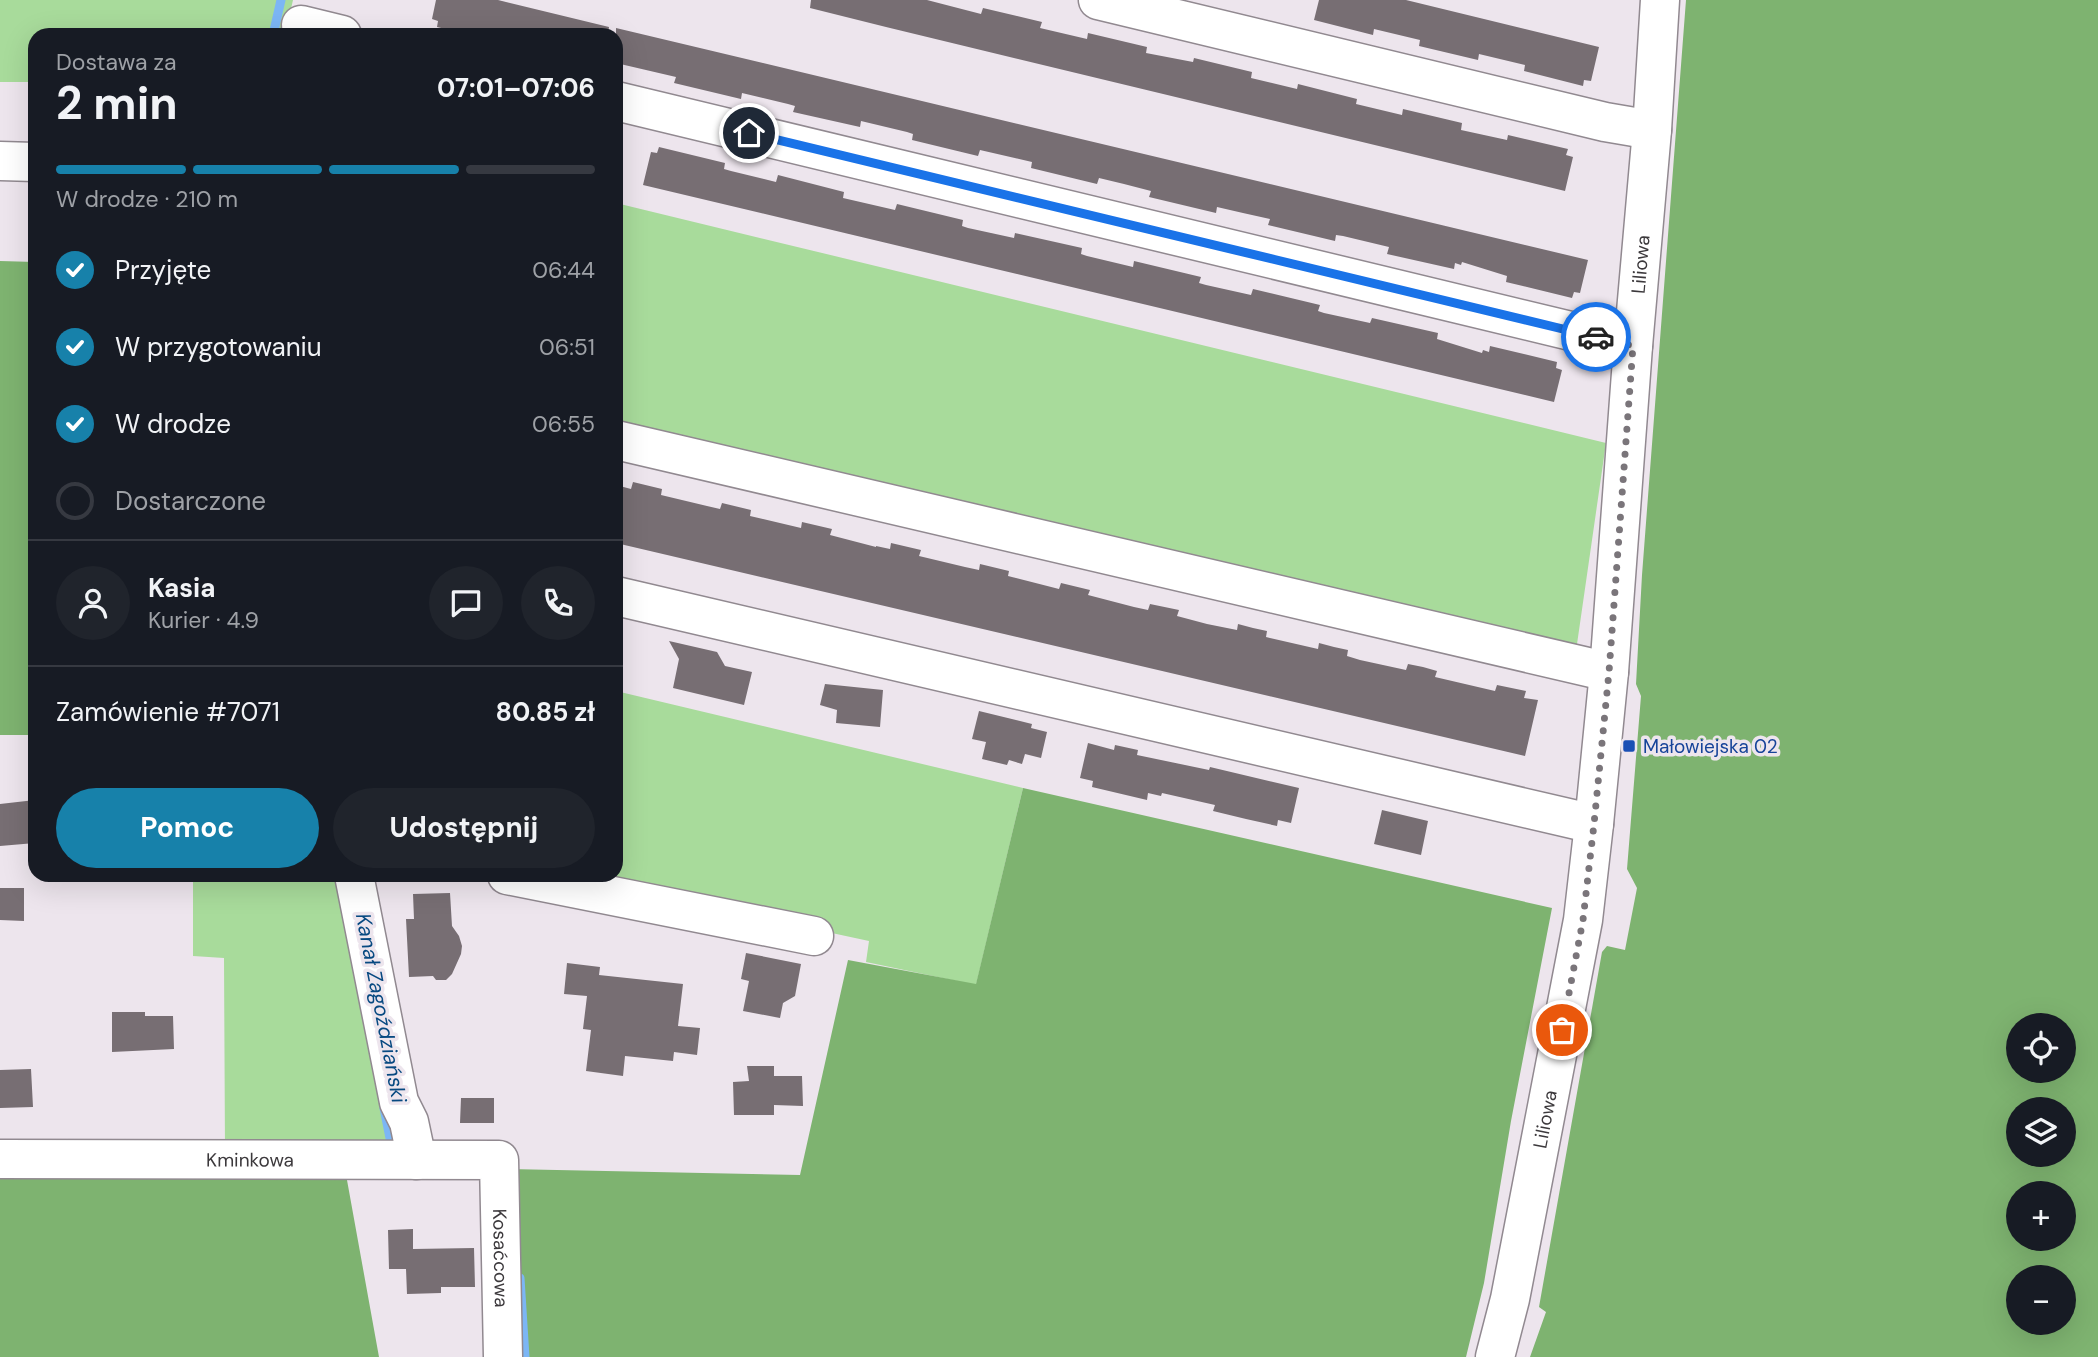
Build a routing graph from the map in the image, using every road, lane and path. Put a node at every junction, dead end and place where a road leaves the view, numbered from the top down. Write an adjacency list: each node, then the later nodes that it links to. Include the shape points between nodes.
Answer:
1 (1098, 0): 6 (street)
2 (1660, 0): 6 (street, Liliowa)
3 (301, 25): 4 (street)
4 (313, 28)
5 (623, 103): 9 (street)
6 (1652, 130): 9 (street, Liliowa)
7 (0, 161): 8 (street)
8 (28, 162)
9 (1633, 346): 12 (street, Liliowa)
10 (623, 442): 12 (street)
11 (623, 598): 13 (street)
12 (1609, 672): 13 (street, Liliowa)
13 (1594, 824): 21 (street, Liliowa, via 1581,933)
14 (355, 882): 18 (street, via 398,1102 409,1122)
15 (543, 882): 16 (street)
16 (814, 936)
17 (0, 1159): 18 (street, Kminkowa)
18 (417, 1160): 19 (street, Kminkowa)
19 (499, 1160): 20 (street, Kosaćcowa)
20 (503, 1357)
21 (1495, 1357)

